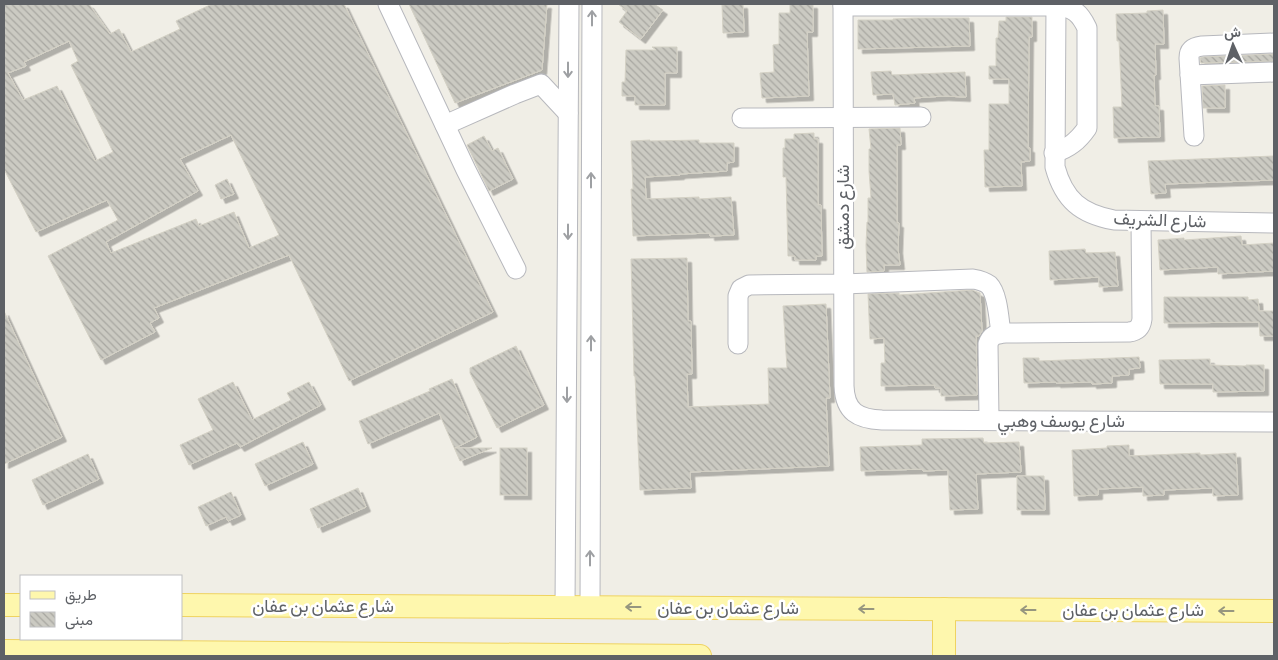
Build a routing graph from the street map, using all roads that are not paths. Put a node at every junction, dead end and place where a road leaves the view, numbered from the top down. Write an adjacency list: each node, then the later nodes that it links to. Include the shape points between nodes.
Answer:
1 (388, 4): 14 (street)
2 (569, 4): 10 (street, one-way to 10)
3 (592, 4): 24 (street, one-way to 3)
4 (843, 5): 5 (street); 13 (street, شارع دمشق)
5 (925, 5): 6 (street)
6 (1056, 5): 16 (street, شارع الشريف); 16 (street, via 1075,11 1087,28 1087,128 1074,144)
7 (1274, 43): 9 (street, via 1196,47 1189,53)
8 (1274, 72): 9 (street)
9 (1190, 75): 15 (street)
10 (568, 113): 14 (street, via 541,84); 23 (street, one-way to 23)
11 (921, 117): 13 (street)
12 (742, 118): 13 (street)
13 (843, 118): 20 (street, شارع دمشق)
14 (445, 126): 19 (street)
15 (1194, 136)
16 (1054, 153): 17 (street, شارع الشريف, via 1059,181 1079,207 1100,217)
17 (1141, 221): 18 (street, شارع الشريف); 21 (street, via 1142,323 1137,330)
18 (1274, 223)
19 (516, 269)
20 (843, 284): 21 (street, via 982,281 993,293); 22 (street, via 745,287 738,296); 25 (street, شارع دمشق, via 844,392)
21 (1001, 333): 26 (street, via 991,337 988,344)
22 (738, 344)
23 (567, 373): 24 (street); 29 (street, one-way to 29)
24 (591, 374): 28 (street)
25 (851, 409): 26 (street, شارع يوسف وهبي, via 864,418 872,419)
26 (989, 420): 27 (street, شارع يوسف وهبي)
27 (1274, 422)
28 (590, 431): 29 (street); 34 (street, one-way to 28)
29 (566, 432): 33 (street)
30 (4, 605): 31 (main road)
31 (20, 605)
32 (182, 605): 33 (main road, شارع عثمان بن عفان)
33 (565, 606): 34 (main road, شارع عثمان بن عفان)
34 (590, 607): 35 (main road, شارع عثمان بن عفان, one-way to 34)
35 (944, 609): 36 (main road, شارع عثمان بن عفان, one-way to 35); 41 (main road)
36 (1274, 611)
37 (46, 645): 38 (main road); 39 (main road)
38 (4, 651)
39 (224, 654): 40 (main road)
40 (700, 656)
41 (944, 656)

